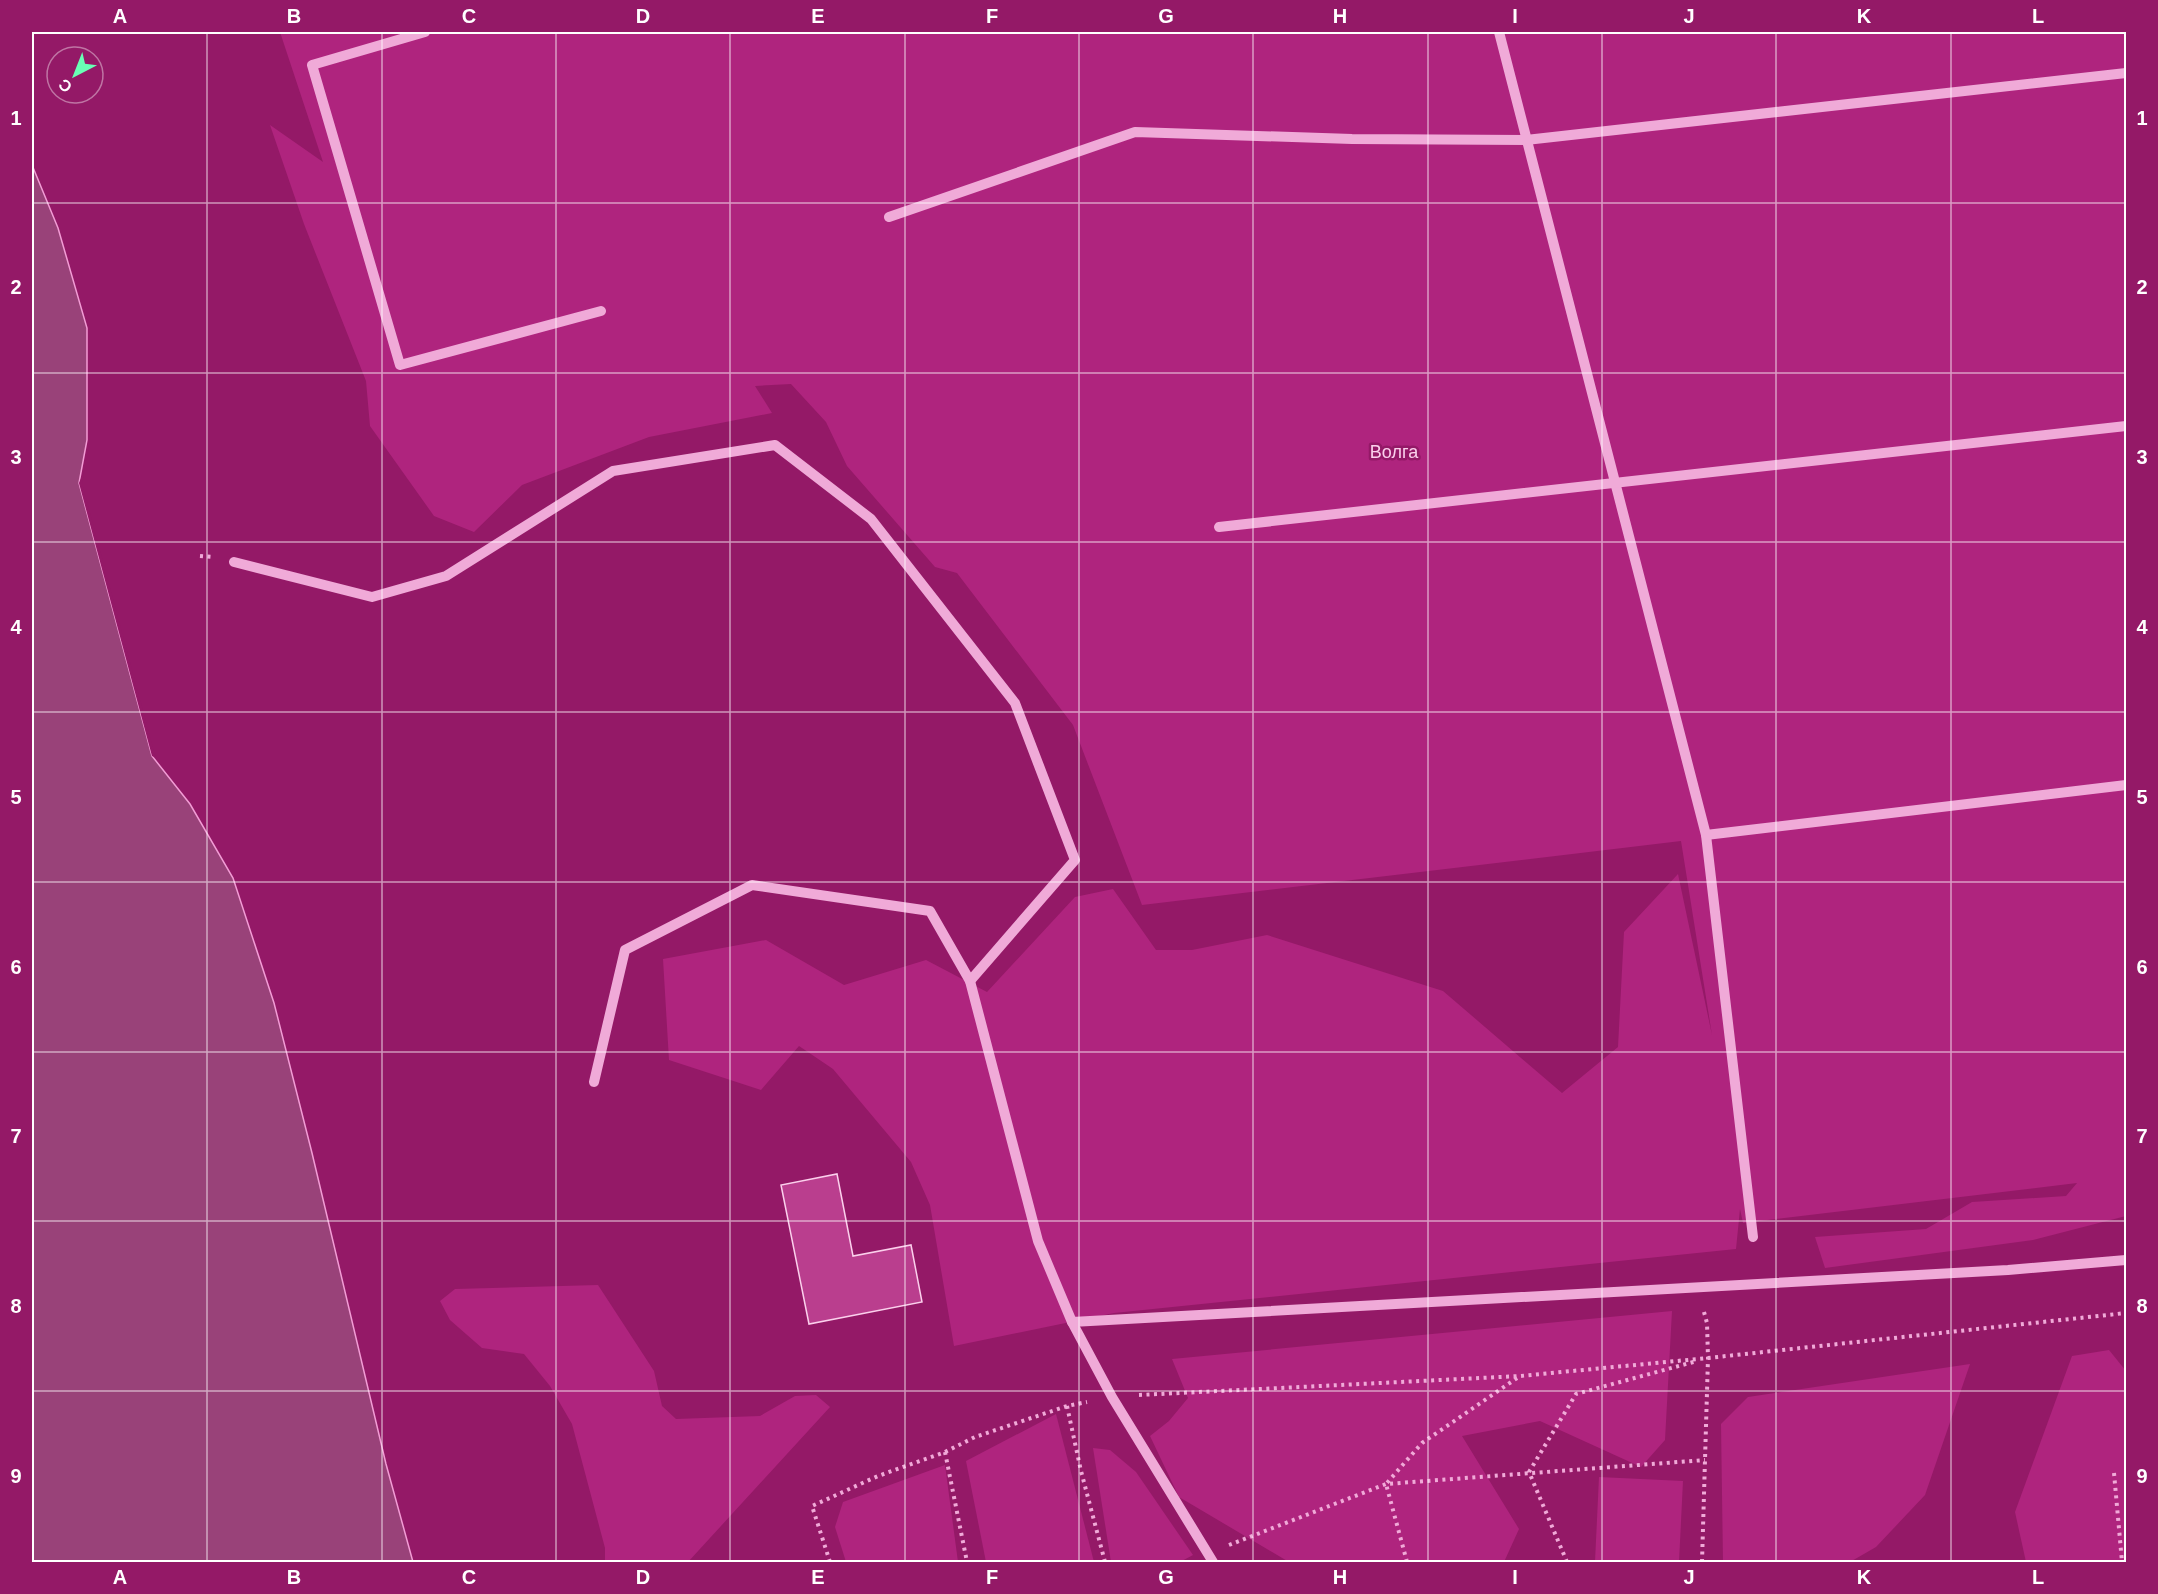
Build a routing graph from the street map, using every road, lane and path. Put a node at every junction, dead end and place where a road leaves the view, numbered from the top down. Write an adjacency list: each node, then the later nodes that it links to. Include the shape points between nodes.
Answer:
1 (425, 32): 6 (lane, via 312,65 400,365)
2 (1498, 32): 4 (lane)
3 (2127, 74): 4 (lane)
4 (1526, 140): 5 (lane, via 1135,132); 8 (lane)
5 (889, 217)
6 (601, 311)
7 (2127, 426): 8 (lane)
8 (1615, 483): 9 (lane); 12 (lane)
9 (1219, 527)
10 (234, 562): 13 (lane, via 372,597 446,576 614,471 775,445 871,519 1015,703 1075,860)
11 (2127, 785): 12 (lane)
12 (1706, 835): 15 (lane)
13 (970, 981): 14 (lane, via 930,911 752,885 625,950); 19 (lane, via 1038,1241)
14 (594, 1082)
15 (1753, 1238)
16 (2127, 1260): 17 (lane)
17 (1698, 1287): 19 (lane); 20 (path, via 1707,1323)
18 (2127, 1313): 20 (path)
19 (1072, 1322): 22 (lane)
20 (1708, 1358): 21 (path); 25 (path); 26 (path, via 1576,1394)
21 (1520, 1376): 22 (path); 28 (path, via 1422,1443)
22 (1112, 1397): 23 (path); 29 (lane)
23 (1067, 1406): 24 (path, via 975,1437); 32 (path)
24 (945, 1452): 30 (path, via 812,1506); 31 (path)
25 (1705, 1460): 26 (path); 35 (path)
26 (1529, 1472): 28 (path); 34 (path)
27 (2114, 1473): 36 (path)
28 (1386, 1484): 29 (path); 33 (path)
29 (1210, 1558)
30 (830, 1563)
31 (967, 1563)
32 (1105, 1563)
33 (1407, 1563)
34 (1567, 1563)
35 (1702, 1563)
36 (2122, 1563)

